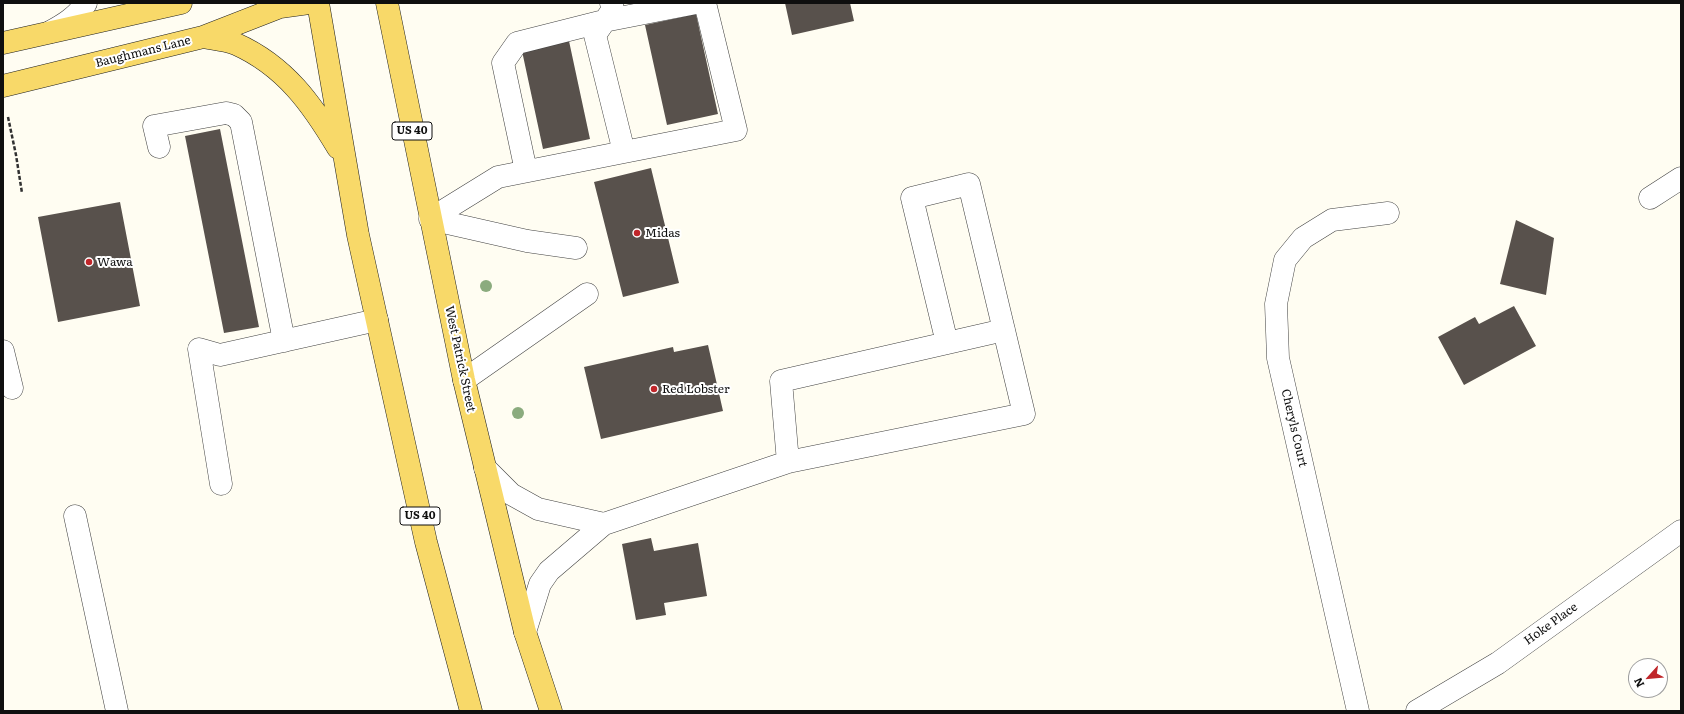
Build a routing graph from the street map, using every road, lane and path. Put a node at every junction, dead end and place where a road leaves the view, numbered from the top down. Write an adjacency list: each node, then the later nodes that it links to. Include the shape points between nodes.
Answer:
1 (86, 3): 10 (street, via 68,22)
2 (176, 3): 10 (main road)
3 (309, 3): 8 (main road, Baughmans Lane)
4 (318, 3): 17 (main road, US 40)
5 (387, 3): 23 (main road, West Patrick Street / US 40)
6 (696, 3): 9 (street)
7 (705, 3): 16 (street, via 736,130)
8 (271, 5): 11 (main road, Baughmans Lane)
9 (608, 12): 16 (street, via 595,35); 18 (street, via 517,43 503,63)
10 (49, 33): 12 (main road)
11 (203, 37): 13 (main road, Baughmans Lane); 17 (main road, via 235,44 268,62 297,87 317,112)
12 (3, 43)
13 (3, 86)
14 (8, 117): 20 (path)
15 (158, 147): 28 (street, via 154,126 226,113 234,115 240,122)
16 (624, 152): 18 (street)
17 (345, 158): 26 (main road, US 40, via 358,235)
18 (526, 171): 23 (street, via 498,177)
19 (1681, 178): 21 (street)
20 (22, 193)
21 (1650, 198)
22 (1388, 213): 43 (street, Cheryls Court, via 1332,220 1304,238 1285,260 1276,304 1278,358)
23 (430, 219): 24 (street, via 527,241); 31 (main road, West Patrick Street / US 40)
24 (576, 248)
25 (588, 294): 31 (street)
26 (377, 320): 28 (street); 41 (main road, US 40, via 426,542)
27 (1004, 330): 29 (street); 29 (street, via 969,184 912,198); 33 (street, via 1024,414)
28 (284, 342): 35 (street, via 220,355 199,350)
29 (947, 343): 33 (street, via 781,381)
30 (3, 351): 32 (street)
31 (464, 380): 34 (main road, West Patrick Street / US 40)
32 (12, 388)
33 (788, 462): 37 (street)
34 (485, 468): 37 (street, via 511,494 538,509); 39 (main road, West Patrick Street / US 40)
35 (222, 484)
36 (75, 516): 40 (street)
37 (604, 524): 39 (street, via 549,571 540,584)
38 (1681, 531): 44 (street, Hoke Place, via 1498,663)
39 (525, 632): 42 (main road, West Patrick Street / US 40)
40 (117, 711)
41 (471, 711)
42 (551, 711)
43 (1358, 711)
44 (1417, 711)

